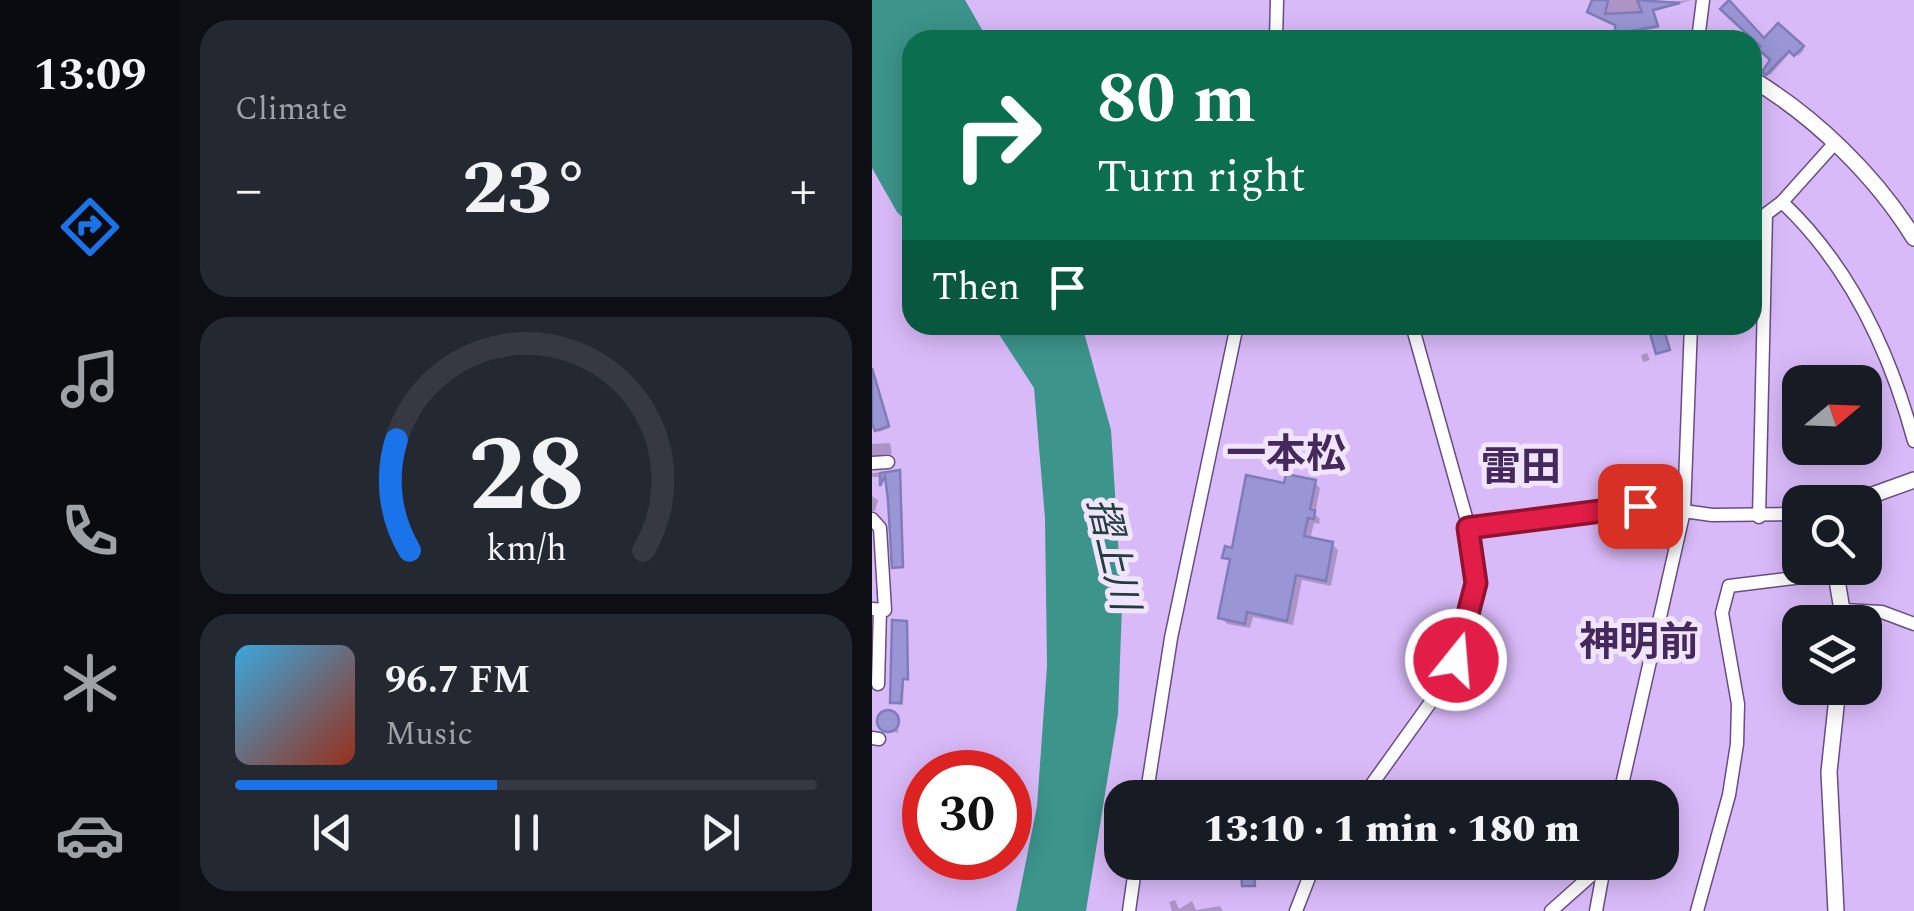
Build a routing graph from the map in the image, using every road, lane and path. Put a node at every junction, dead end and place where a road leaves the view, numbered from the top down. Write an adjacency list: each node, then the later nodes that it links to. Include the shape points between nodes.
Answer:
1 (1276, 0): 3 (street)
2 (1703, 0): 4 (street)
3 (1276, 30)
4 (1699, 30)
5 (1762, 85): 6 (street)
6 (1834, 144): 7 (street); 8 (street)
7 (1782, 202): 12 (street, via 1833,255 1856,292); 19 (street, via 1766,214)
8 (1914, 238)
9 (1236, 335): 28 (street, via 1175,620)
10 (1415, 335): 21 (street)
11 (1691, 335): 17 (street)
12 (1914, 441)
13 (888, 462): 14 (street)
14 (872, 463)
15 (1914, 480): 16 (street)
16 (1882, 492)
17 (1684, 511): 19 (street); 21 (street, via 1640,506); 30 (street)
18 (1782, 515): 19 (street)
19 (1759, 517)
20 (872, 519): 23 (street, via 880,528 885,610)
21 (1468, 528): 29 (street, via 1476,583 1456,660 1426,714)
22 (1782, 578): 39 (street, via 1729,586 1722,613 1738,704 1736,744)
23 (876, 609): 26 (street)
24 (1882, 612): 25 (street)
25 (1914, 624)
26 (878, 684)
27 (1836, 705): 40 (street, via 1829,772)
28 (1149, 780)
29 (1376, 780)
30 (1622, 780)
31 (1133, 880): 35 (street)
32 (1308, 880): 36 (street)
33 (1586, 880): 37 (street)
34 (1602, 880): 38 (street)
35 (1129, 911)
36 (1296, 911)
37 (1552, 911)
38 (1596, 911)
39 (1698, 911)
40 (1836, 911)

